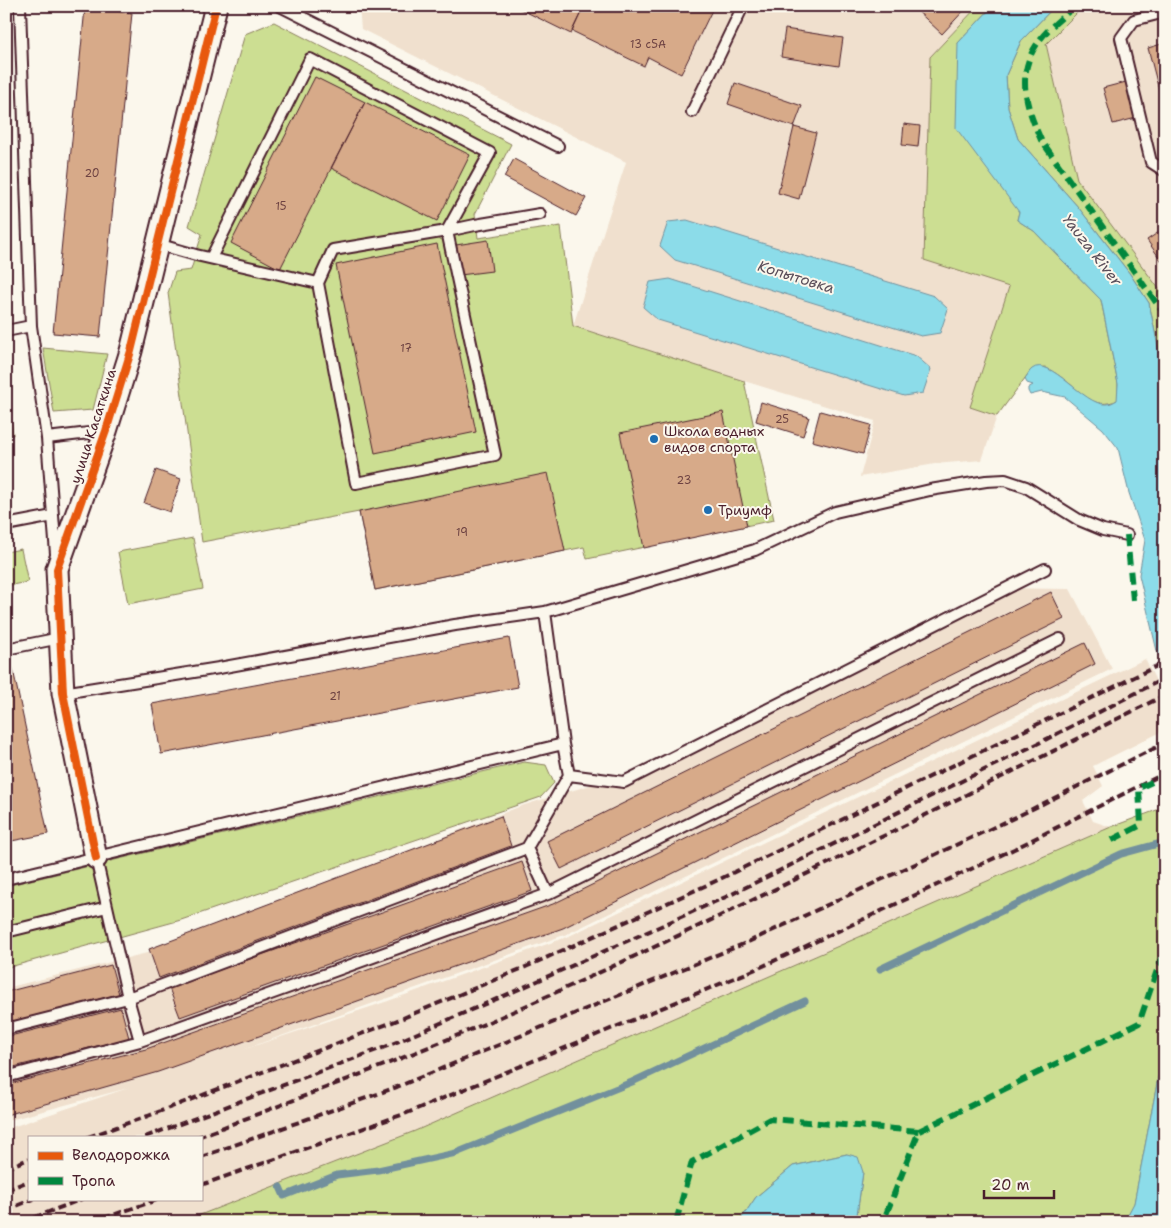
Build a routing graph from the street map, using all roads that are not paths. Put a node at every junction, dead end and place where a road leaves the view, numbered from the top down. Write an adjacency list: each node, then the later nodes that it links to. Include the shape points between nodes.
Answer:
1 (20, 6): 14 (lane)
2 (216, 6): 11 (street, улица Касаткина)
3 (280, 6): 7 (lane)
4 (743, 6): 6 (lane)
5 (1165, 12): 8 (lane, via 1134,20 1121,38 1151,162)
6 (692, 112)
7 (558, 146)
8 (1165, 172)
9 (540, 214): 10 (lane)
10 (447, 231): 12 (lane, via 490,153 310,59); 13 (lane, via 333,250); 13 (lane, via 495,455 356,483)
11 (157, 244): 12 (lane); 16 (street, улица Касаткина, via 131,351)
12 (211, 258): 13 (lane)
13 (318, 283)
14 (31, 326): 15 (lane); 17 (lane)
15 (6, 330)
16 (106, 431): 17 (lane); 21 (street, улица Касаткина)
17 (47, 438): 18 (lane)
18 (54, 516): 19 (lane); 21 (lane)
19 (6, 524)
20 (1127, 535): 23 (lane, via 1102,530 1079,520 1026,487 1005,480 986,481 930,490 836,512 755,550)
21 (57, 569): 24 (street, улица Касаткина)
22 (1045, 569): 29 (lane, via 624,782)
23 (545, 612): 27 (lane); 28 (lane)
24 (60, 638): 26 (lane); 27 (street, улица Касаткина)
25 (1060, 639): 33 (lane)
26 (6, 649)
27 (63, 693): 31 (street, улица Касаткина)
28 (563, 744): 29 (lane); 31 (lane)
29 (569, 775): 30 (lane)
30 (527, 848): 33 (lane); 36 (lane)
31 (96, 858): 32 (lane); 34 (lane)
32 (6, 879)
33 (548, 894): 38 (lane)
34 (107, 907): 35 (lane); 36 (lane)
35 (6, 932)
36 (128, 998): 37 (lane); 38 (lane)
37 (6, 1029)
38 (140, 1042): 39 (lane)
39 (6, 1077)

